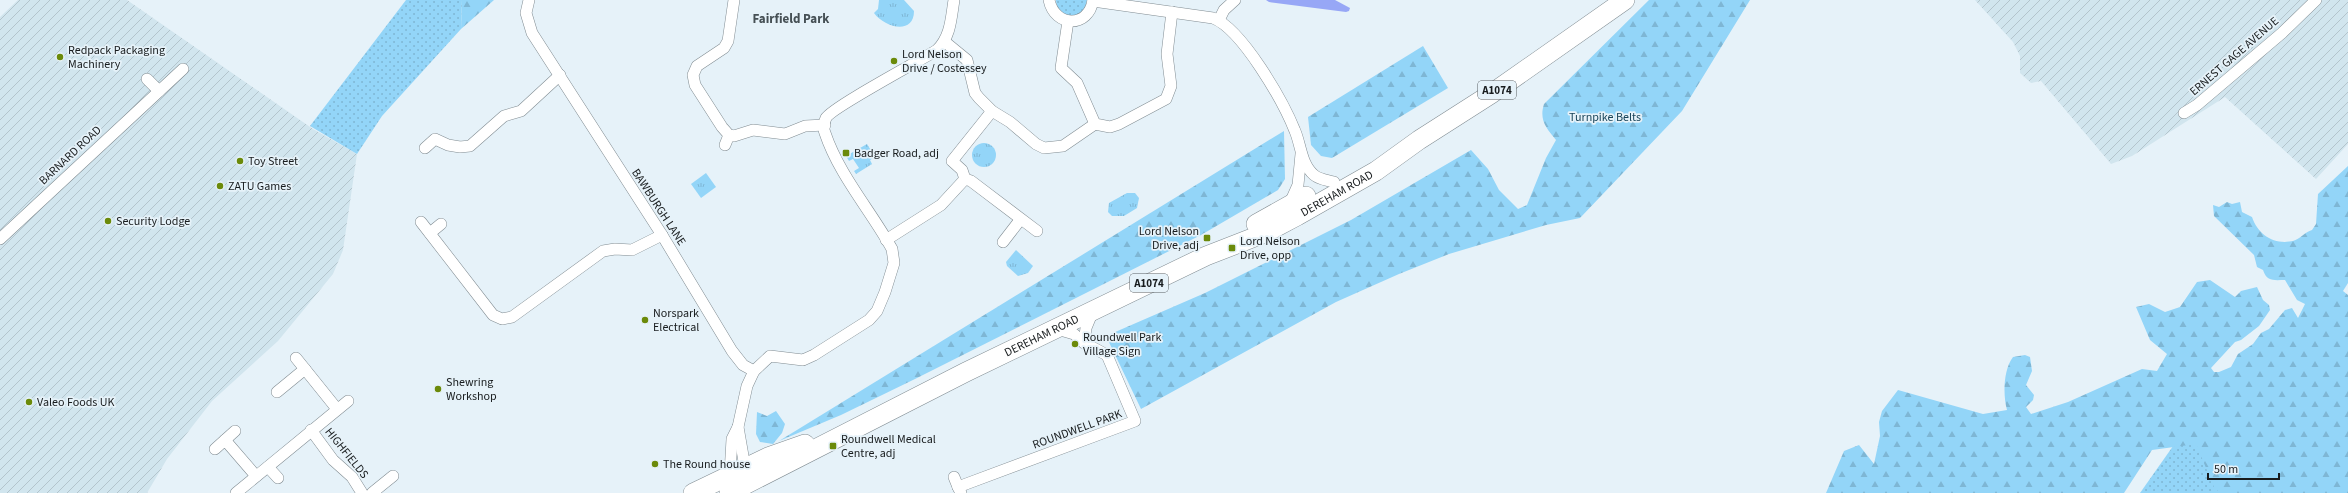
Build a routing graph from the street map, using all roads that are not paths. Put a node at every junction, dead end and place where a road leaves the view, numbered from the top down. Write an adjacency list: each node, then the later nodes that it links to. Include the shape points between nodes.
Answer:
1 (529, 0): 16 (street, BAWBURGH LANE, via 526,13 532,33)
2 (734, 0): 22 (street, via 728,41 724,48 697,66 693,75 695,86 727,140 753,130 786,134 805,126)
3 (954, 0): 13 (street)
4 (1050, 0): 12 (street, via 1051,9 1058,17)
5 (1235, 0): 11 (street, via 1224,10)
6 (1601, 0): 14 (highway, DEREHAM ROAD / A1074)
7 (1625, 0): 14 (highway, DEREHAM ROAD / A1074)
8 (2316, 0): 20 (street, ERNEST GAGE AVENUE, via 2282,33 2197,105)
9 (1093, 1): 10 (street); 12 (street, via 1089,12 1080,20)
10 (1172, 12): 11 (street); 21 (street, via 1167,54 1171,86 1166,99 1120,124 1110,127)
11 (1219, 20): 25 (street, via 1240,39 1261,70 1296,132)
12 (1068, 21): 21 (street, via 1061,68 1077,83)
13 (945, 42): 19 (street, via 967,60 975,92); 22 (street, via 914,65 840,106 830,113)
14 (1547, 54): 23 (highway, DEREHAM ROAD / A1074)
15 (183, 69): 18 (street, BARNARD ROAD)
16 (560, 74): 24 (street, via 521,111 504,116 470,146 460,148 435,139); 34 (street, BAWBURGH LANE)
17 (147, 79): 18 (street)
18 (159, 91): 35 (street, BARNARD ROAD)
19 (992, 111): 21 (street, via 1044,148 1063,146); 26 (street, via 952,161 962,170)
20 (2184, 113)
21 (1095, 124)
22 (824, 125): 36 (street, via 824,131 843,169)
23 (1419, 140): 27 (highway, DEREHAM ROAD / A1074); 38 (highway, DEREHAM ROAD / A1074, via 1376,171 1297,216 1265,233)
24 (425, 148)
25 (1301, 152): 27 (street, via 1307,167 1314,175); 28 (street, via 1298,185)
26 (965, 179): 29 (street); 36 (street, via 941,205)
27 (1334, 182): 28 (highway, DEREHAM ROAD / A1074)
28 (1289, 206): 38 (highway, DEREHAM ROAD / A1074, via 1255,224)
29 (1020, 220): 32 (street); 37 (street)
30 (421, 222): 33 (street)
31 (441, 224): 33 (street)
32 (1037, 231)
33 (430, 233): 34 (street, via 493,315 502,319 512,317 603,251 632,250)
34 (662, 235): 44 (street, BAWBURGH LANE, via 732,351 743,365)
35 (0, 239)
36 (886, 240): 44 (street, via 892,249 894,263 877,311 869,320 803,360 770,356)
37 (1003, 242)
38 (1206, 256): 39 (highway, DEREHAM ROAD / A1074)
39 (1092, 311): 40 (highway, DEREHAM ROAD / A1074); 41 (street)
40 (1057, 329): 41 (street, ROUNDWELL PARK, via 1074,334); 57 (highway, DEREHAM ROAD / A1074, via 878,417)
41 (1084, 343): 58 (street, ROUNDWELL PARK, via 1110,359 1135,421)
42 (296, 358): 43 (street)
43 (305, 369): 45 (street); 47 (street)
44 (754, 371): 48 (street, via 747,386)
45 (278, 392)
46 (348, 400): 47 (street)
47 (337, 409): 49 (street)
48 (738, 427): 57 (street); 57 (street, via 732,439)
49 (311, 430): 53 (street); 60 (street, HIGHFIELDS, via 333,460 352,477)
50 (235, 431): 51 (street)
51 (225, 440): 52 (street); 54 (street)
52 (215, 448)
53 (268, 467): 54 (street); 56 (street)
54 (256, 476): 59 (street)
55 (393, 476): 61 (street, HIGHFIELDS)
56 (278, 478)
57 (738, 480): 62 (highway, DEREHAM ROAD / A1074)
58 (958, 486)
59 (236, 493)
60 (362, 493)
61 (372, 493)
62 (693, 493)

